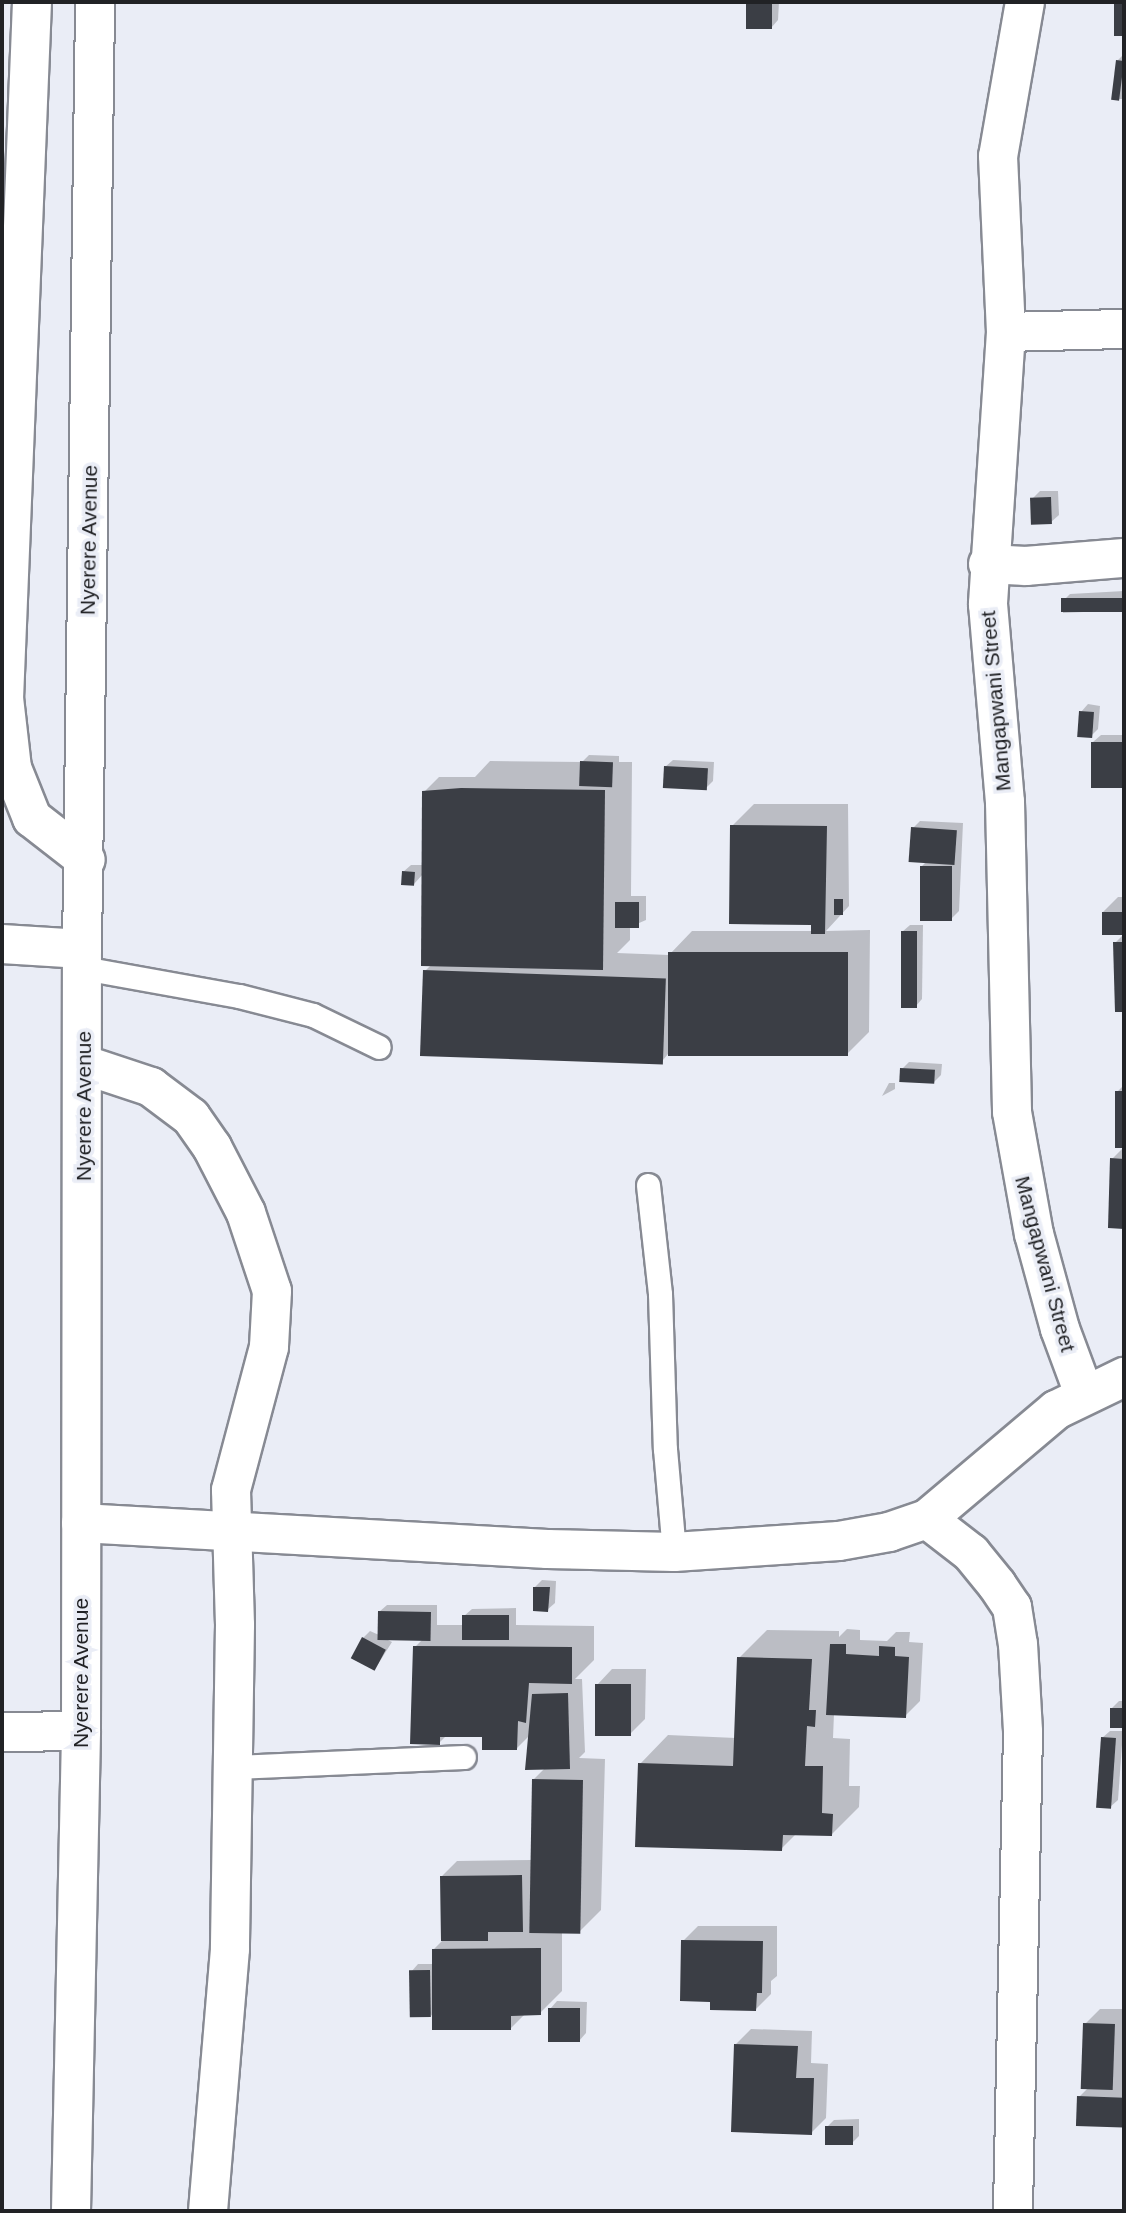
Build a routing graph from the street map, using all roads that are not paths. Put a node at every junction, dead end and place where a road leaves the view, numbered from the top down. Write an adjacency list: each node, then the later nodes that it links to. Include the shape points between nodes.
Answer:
1 (32, 2): 8 (street, via 4,698 12,768 32,818)
2 (95, 2): 8 (street, Nyerere Avenue)
3 (1025, 2): 5 (street, Mangapwani Street, via 998,156)
4 (1124, 329): 5 (street)
5 (1006, 332): 7 (street, Mangapwani Street)
6 (1124, 558): 7 (street, via 1026,566)
7 (988, 564): 15 (street, Mangapwani Street, via 990,647 1005,802 1012,1112 1034,1234)
8 (86, 860): 10 (street, Nyerere Avenue)
9 (2, 944): 10 (street)
10 (83, 958): 11 (lane, via 313,1015); 12 (street, Nyerere Avenue)
11 (379, 1047)
12 (85, 1065): 17 (street, Nyerere Avenue); 18 (street, via 151,1087 191,1117 246,1213 272,1292 269,1347 231,1490)
13 (648, 1185): 19 (lane, via 660,1294 664,1437)
14 (1124, 1377): 15 (street)
15 (1083, 1394): 16 (street, via 1056,1410)
16 (927, 1519): 19 (street, via 839,1541); 26 (street, via 971,1553 997,1585 1012,1607 1018,1644 1023,1732)
17 (81, 1523): 18 (street); 20 (street, Nyerere Avenue)
18 (231, 1534): 19 (street); 23 (street)
19 (674, 1552)
20 (81, 1731): 21 (street); 24 (street, Nyerere Avenue)
21 (2, 1732)
22 (464, 1757): 23 (lane)
23 (234, 1767): 25 (street, via 230,1950)
24 (71, 2211)
25 (208, 2211)
26 (1013, 2211)

